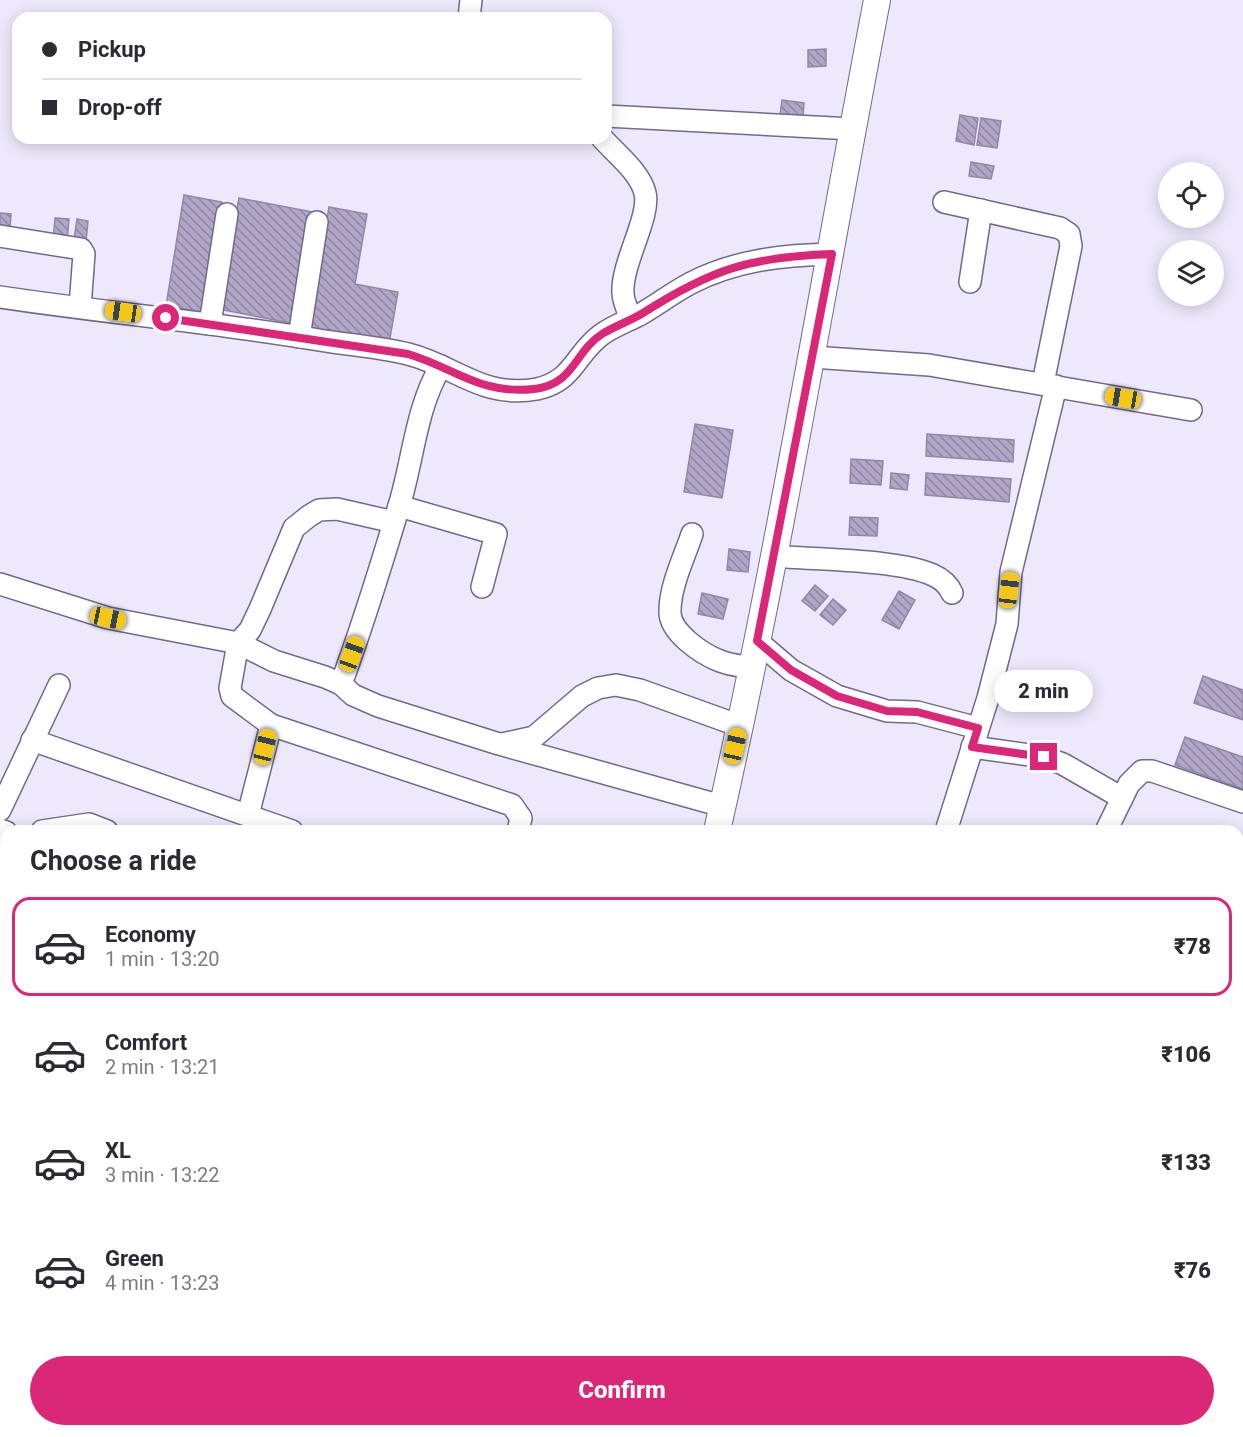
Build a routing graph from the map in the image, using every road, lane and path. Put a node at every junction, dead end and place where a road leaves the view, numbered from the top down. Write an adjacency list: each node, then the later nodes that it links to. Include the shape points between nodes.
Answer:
1 (878, 0): 3 (main road)
2 (612, 116): 3 (street)
3 (853, 129): 10 (main road)
4 (607, 144): 14 (street, via 640,182 645,194 623,292)
5 (944, 202): 6 (street)
6 (981, 210): 11 (street); 19 (street, via 1060,228 1069,234 1071,246)
7 (227, 214): 15 (street)
8 (317, 222): 16 (street)
9 (0, 236): 13 (street, via 81,249 84,254)
10 (832, 254): 14 (street, via 790,255 742,263 694,282); 17 (main road)
11 (970, 282)
12 (0, 297): 13 (street)
13 (80, 307): 15 (street)
14 (631, 319): 18 (street, via 601,335 571,372 551,386 491,387 464,380)
15 (210, 324): 16 (street)
16 (299, 336): 18 (street, via 408,354)
17 (812, 357): 19 (street, via 929,365); 23 (main road)
18 (441, 366): 21 (street, via 423,412)
19 (1050, 384): 20 (street); 34 (street, via 1011,572 1007,624)
20 (1191, 410)
21 (397, 514): 25 (street, via 496,534); 28 (street, via 319,510 294,528 250,630); 30 (street)
22 (692, 534): 29 (street, via 669,613 682,636 720,662)
23 (774, 556): 26 (street, via 906,567 932,574 947,583); 27 (main road)
24 (0, 584): 28 (street, via 108,618)
25 (482, 587)
26 (952, 593)
27 (757, 641): 29 (main road); 34 (street, via 791,670 837,696 887,711 917,712)
28 (238, 643): 30 (street, via 274,661); 32 (street, via 232,696)
29 (752, 668): 33 (main road)
30 (342, 684): 36 (street, via 353,695 378,706)
31 (59, 685): 35 (street)
32 (271, 724): 41 (street); 43 (street, via 512,805 521,818)
33 (740, 726): 36 (street, via 616,685 582,696 534,737); 39 (main road)
34 (975, 738): 37 (street, via 1063,764); 45 (street)
35 (32, 740): 40 (street); 41 (street)
36 (499, 744): 39 (street)
37 (1122, 798): 38 (street, via 1136,776 1152,771); 46 (street)
38 (1243, 802)
39 (722, 806): 44 (main road)
40 (0, 810)
41 (248, 815): 42 (street)
42 (276, 825)
43 (519, 825)
44 (718, 825)
45 (948, 825)
46 (1109, 825)

